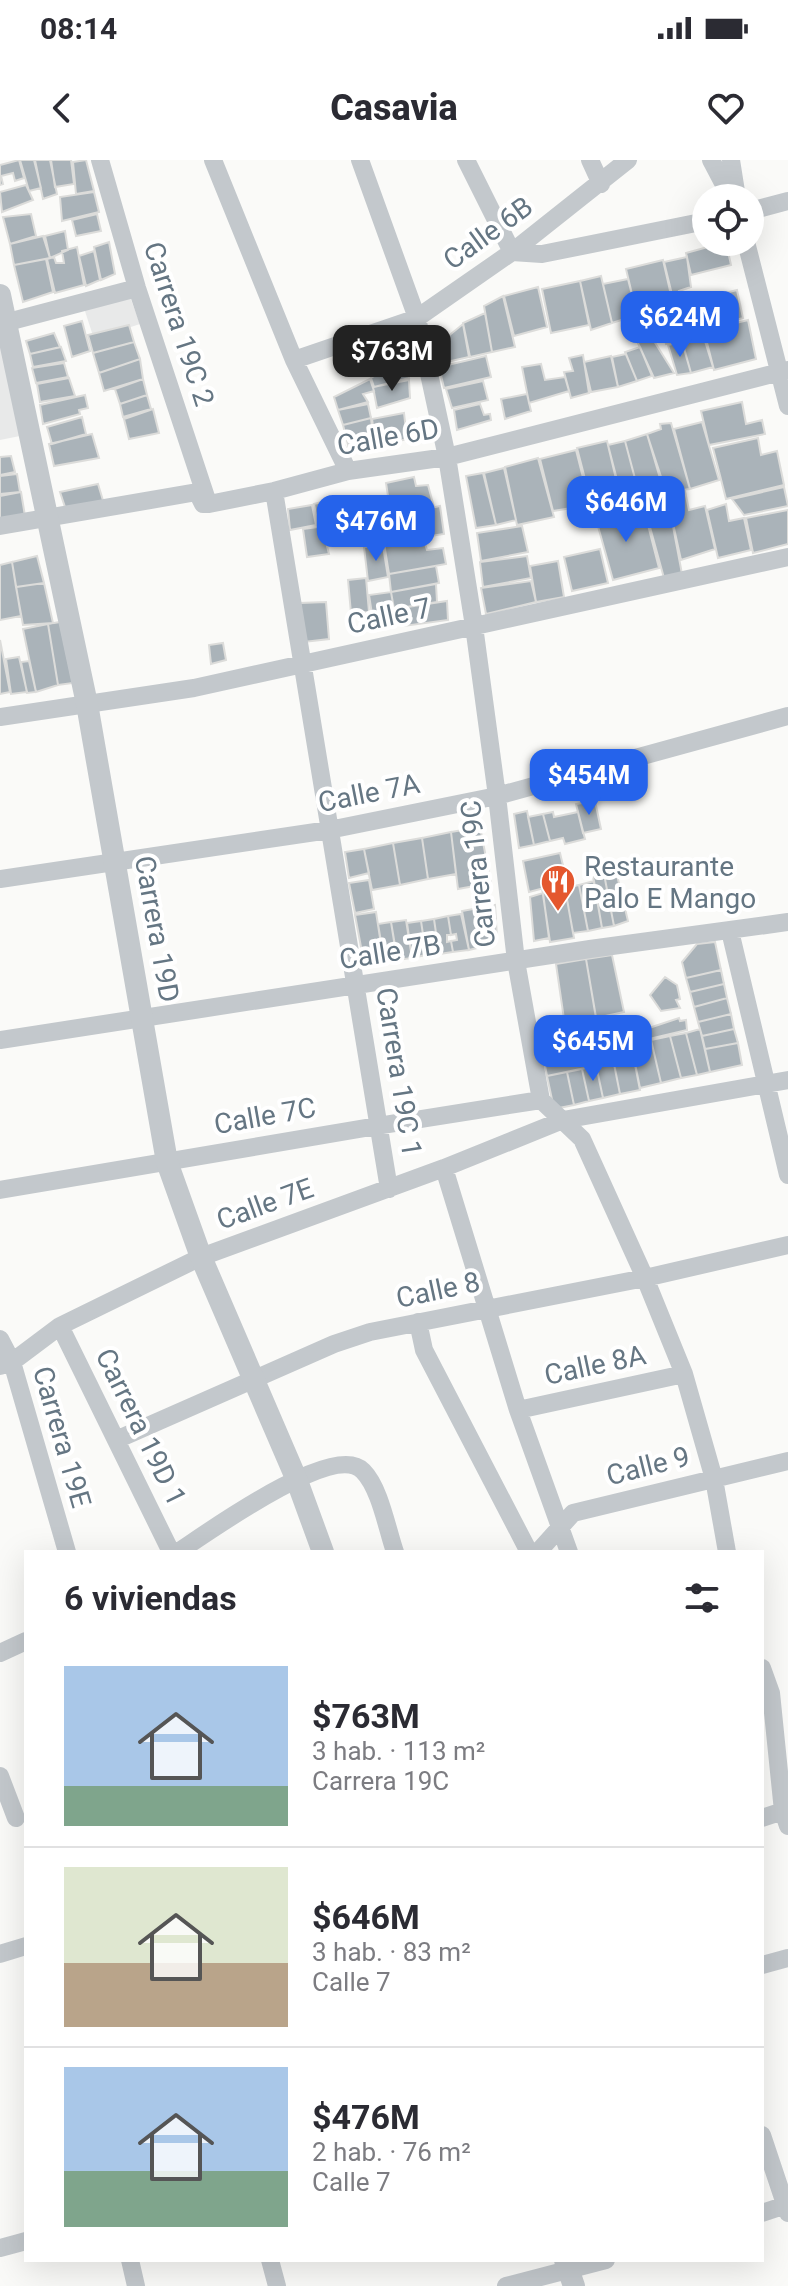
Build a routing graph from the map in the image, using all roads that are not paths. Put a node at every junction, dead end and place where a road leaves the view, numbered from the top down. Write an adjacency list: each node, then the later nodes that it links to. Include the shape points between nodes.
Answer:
1 (100, 160): 17 (street, Carrera 19C 2)
2 (213, 160): 21 (street)
3 (360, 160): 19 (street, Carrera 19C)
4 (466, 160): 15 (street)
5 (590, 160): 9 (street)
6 (628, 160): 9 (street, Calle 6B)
7 (711, 160): 10 (street)
8 (731, 160): 11 (street)
9 (601, 184): 15 (street, Calle 6B)
10 (726, 184)
11 (733, 184)
12 (788, 201): 13 (street)
13 (764, 207)
14 (692, 224): 15 (street, via 542,254)
15 (512, 252): 19 (street, Calle 6B)
16 (750, 256): 22 (street)
17 (137, 288): 20 (street); 27 (street, Carrera 19C 2)
18 (0, 295): 20 (street, Carrera 19D)
19 (417, 318): 21 (street, Calle 6B); 24 (street, Carrera 19C)
20 (3, 323): 28 (street, Carrera 19D)
21 (294, 360): 25 (street)
22 (784, 371): 23 (street); 24 (street, Calle 6D)
23 (788, 406)
24 (447, 457): 25 (street, Calle 6D); 31 (street, Carrera 19C)
25 (348, 471): 26 (street, Calle 6D)
26 (274, 491): 27 (street, Calle 6D); 32 (street, Carrera 19C 1)
27 (209, 504): 28 (street, Calle 6D, via 203,504 197,492)
28 (46, 518): 29 (street, Calle 6D); 33 (street, Carrera 19D)
29 (0, 526)
30 (788, 557): 31 (street, Calle 7)
31 (474, 626): 32 (street, Calle 7); 36 (street, Carrera 19C)
32 (302, 663): 33 (street, Calle 7, via 194,688); 37 (street, Carrera 19C 1)
33 (87, 704): 35 (street, Calle 7); 38 (street, Carrera 19D)
34 (788, 716): 36 (street, Calle 7A)
35 (0, 717)
36 (497, 796): 37 (street, Calle 7A); 42 (street, Carrera 19C)
37 (329, 830): 38 (street, Calle 7A); 43 (street, Carrera 19C 1)
38 (115, 864): 39 (street, Calle 7A); 44 (street, Carrera 19D)
39 (0, 879)
40 (788, 922): 41 (street, Calle 7B)
41 (730, 931): 42 (street, Calle 7B); 47 (street)
42 (516, 961): 43 (street, Calle 7B); 48 (street, Carrera 19C)
43 (357, 986): 44 (street, Calle 7B); 50 (street, Carrera 19C 1)
44 (143, 1019): 45 (street, Calle 7B); 51 (street, Carrera 19D)
45 (0, 1040)
46 (788, 1080): 47 (street)
47 (766, 1084): 49 (street); 53 (street)
48 (541, 1100): 49 (street); 50 (street, Calle 7C)
49 (563, 1120): 52 (street, Calle 7E); 58 (street, via 582,1139)
50 (377, 1126): 51 (street, Calle 7C); 54 (street, Carrera 19C 1)
51 (167, 1162): 55 (street, Calle 7C); 57 (street, Carrera 19D)
52 (444, 1168): 54 (street, Calle 7E); 59 (street, Carrera 19C 1)
53 (788, 1175)
54 (389, 1189): 57 (street, Calle 7E)
55 (0, 1190)
56 (788, 1245): 58 (street, Calle 8)
57 (201, 1257): 61 (street, Calle 7E); 65 (street, Carrera 19D)
58 (645, 1278): 59 (street, Calle 8); 64 (street)
59 (486, 1308): 60 (street, Calle 8); 66 (street, Carrera 19C 1)
60 (418, 1322): 65 (street, Calle 8, via 334,1344); 77 (street, via 424,1350)
61 (60, 1326): 63 (street, Calle 7E); 67 (street, Carrera 19D 1)
62 (0, 1339): 63 (street, Carrera 19E)
63 (6, 1364): 72 (street, Carrera 19E)
64 (684, 1374): 66 (street, Calle 8A); 70 (street)
65 (254, 1380): 67 (street, Calle 8); 69 (street, Carrera 19D)
66 (518, 1410): 71 (street, Carrera 19C 1)
67 (116, 1440): 73 (street, Carrera 19D 1)
68 (788, 1461): 70 (street, Calle 9)
69 (296, 1478): 74 (street); 75 (street, Carrera 19D); 76 (street, via 347,1464 362,1469 374,1488)
70 (714, 1479): 71 (street, Calle 9, via 573,1513); 80 (street)
71 (561, 1528): 78 (street, Calle 9); 79 (street, Carrera 19C 1)
72 (66, 1550)
73 (170, 1550)
74 (181, 1550)
75 (322, 1550)
76 (394, 1550)
77 (528, 1550)
78 (540, 1550)
79 (568, 1550)
80 (727, 1550)
81 (24, 1642): 82 (street)
82 (0, 1653)
83 (764, 1672): 84 (street)
84 (774, 1693): 88 (street)
85 (0, 1776): 87 (street)
86 (764, 1818): 88 (street)
87 (14, 1819)
88 (786, 1819)
89 (24, 1947): 90 (street)
90 (0, 1954)
91 (788, 1958): 92 (street)
92 (764, 1964)
93 (764, 2141): 94 (street)
94 (787, 2209): 95 (street)
95 (764, 2213)
96 (24, 2242): 97 (street)
97 (0, 2248)
98 (130, 2262): 102 (street)
99 (271, 2262): 103 (street)
100 (600, 2262): 101 (street)
101 (569, 2272): 104 (street)
102 (136, 2286)
103 (277, 2286)
104 (506, 2286)

